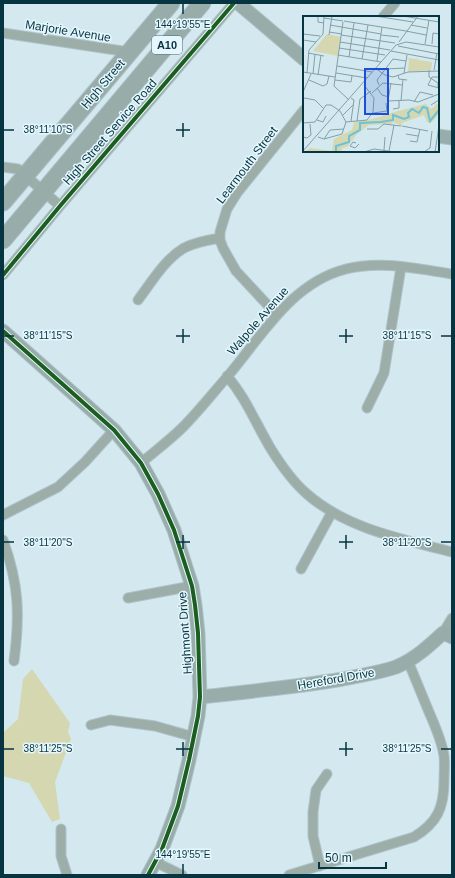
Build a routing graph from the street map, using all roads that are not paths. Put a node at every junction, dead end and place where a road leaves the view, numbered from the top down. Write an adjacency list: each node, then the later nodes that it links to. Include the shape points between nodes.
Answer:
1 (171, 3): 8 (highway, High Street / A10)
2 (202, 3): 15 (highway, High Street / A10)
3 (234, 3): 17 (street, High Street Service Road)
4 (238, 3): 9 (street)
5 (395, 3): 6 (street)
6 (383, 16)
7 (3, 32): 8 (street, Marjorie Avenue)
8 (129, 52): 14 (highway, High Street / A10)
9 (303, 58)
10 (303, 111): 18 (street, Learmouth Street, via 237,193 222,221)
11 (439, 136): 12 (street)
12 (452, 138)
13 (3, 167): 14 (street, via 18,169)
14 (26, 175): 15 (street); 16 (highway, High Street / A10)
15 (44, 192): 17 (street); 19 (highway, High Street / A10)
16 (3, 202)
17 (60, 206): 22 (street, High Street Service Road)
18 (220, 238): 23 (street, via 192,244 178,252); 24 (street, Learmouth Street, via 236,271)
19 (3, 240)
20 (401, 267): 21 (street, Walpole Avenue); 24 (street, Walpole Avenue, via 368,265 347,268 328,275 304,288); 27 (street, via 384,373)
21 (452, 274)
22 (3, 275)
23 (138, 300)
24 (277, 315): 26 (street, Walpole Avenue)
25 (3, 331): 28 (street, Highmont Drive)
26 (227, 376): 29 (street, Walpole Avenue, via 183,427); 30 (street, via 289,474 306,493)
27 (367, 408)
28 (114, 430): 29 (street, Highmont Drive); 31 (street, via 58,487)
29 (141, 463): 35 (street, Highmont Drive, via 174,530)
30 (332, 512): 33 (street, via 389,536); 34 (street)
31 (3, 516)
32 (3, 540): 39 (street, via 10,558 17,593 18,627)
33 (452, 552)
34 (301, 569)
35 (192, 586): 36 (street); 41 (street, Highmont Drive, via 198,633)
36 (128, 598)
37 (452, 618): 38 (street, Hereford Drive)
38 (448, 635): 40 (street, Hereford Drive)
39 (14, 661)
40 (408, 661): 41 (street, Hereford Drive, via 380,672 272,690); 47 (street, via 441,741 444,756 444,793 438,813 432,824 414,837)
41 (200, 697): 43 (street, Highmont Drive)
42 (91, 725): 43 (street, via 110,720 155,726)
43 (194, 737): 46 (street, Highmont Drive, via 178,806)
44 (327, 774): 47 (street, via 316,790 313,812 313,836)
45 (61, 829): 48 (street, via 61,856)
46 (155, 862): 49 (street, Highmont Drive); 50 (street)
47 (320, 866): 51 (street)
48 (67, 875)
49 (148, 875)
50 (182, 875)
51 (289, 875)

